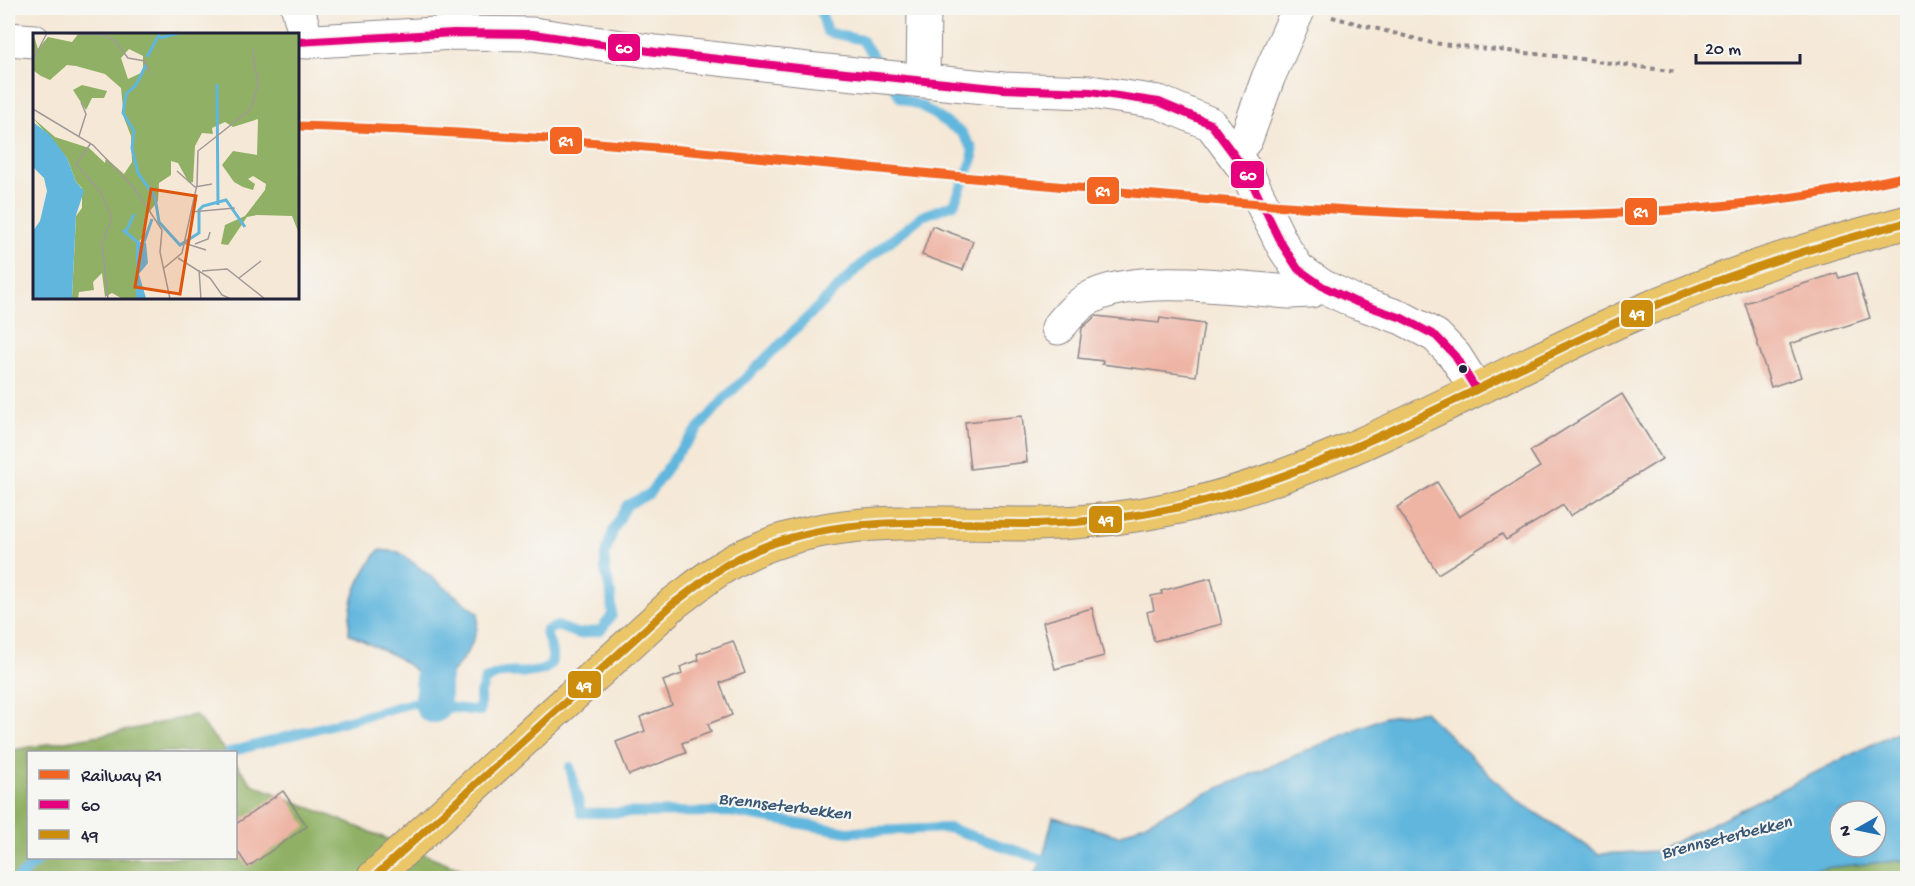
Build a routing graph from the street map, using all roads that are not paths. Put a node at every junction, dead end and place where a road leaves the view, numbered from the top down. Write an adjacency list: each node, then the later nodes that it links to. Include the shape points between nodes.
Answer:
1 (298, 8): 6 (street)
2 (924, 8): 7 (street)
3 (1299, 8): 8 (street, via 1246,139)
4 (8, 39): 5 (street)
5 (33, 41)
6 (302, 42): 7 (street, via 454,33 533,34 656,52)
7 (923, 79): 8 (street, via 1004,89 1090,92 1159,102 1211,124)
8 (1234, 153): 10 (street, via 1298,269)
9 (1908, 222): 12 (main road, via 1736,272 1628,317)
10 (1322, 286): 11 (street, via 1290,292 1122,286 1088,299); 12 (street, via 1436,336 1455,356)
11 (1058, 328)
12 (1476, 389): 13 (main road, via 1285,476 1179,507 1059,523 878,523 825,530 745,555 674,603)
13 (373, 879)

